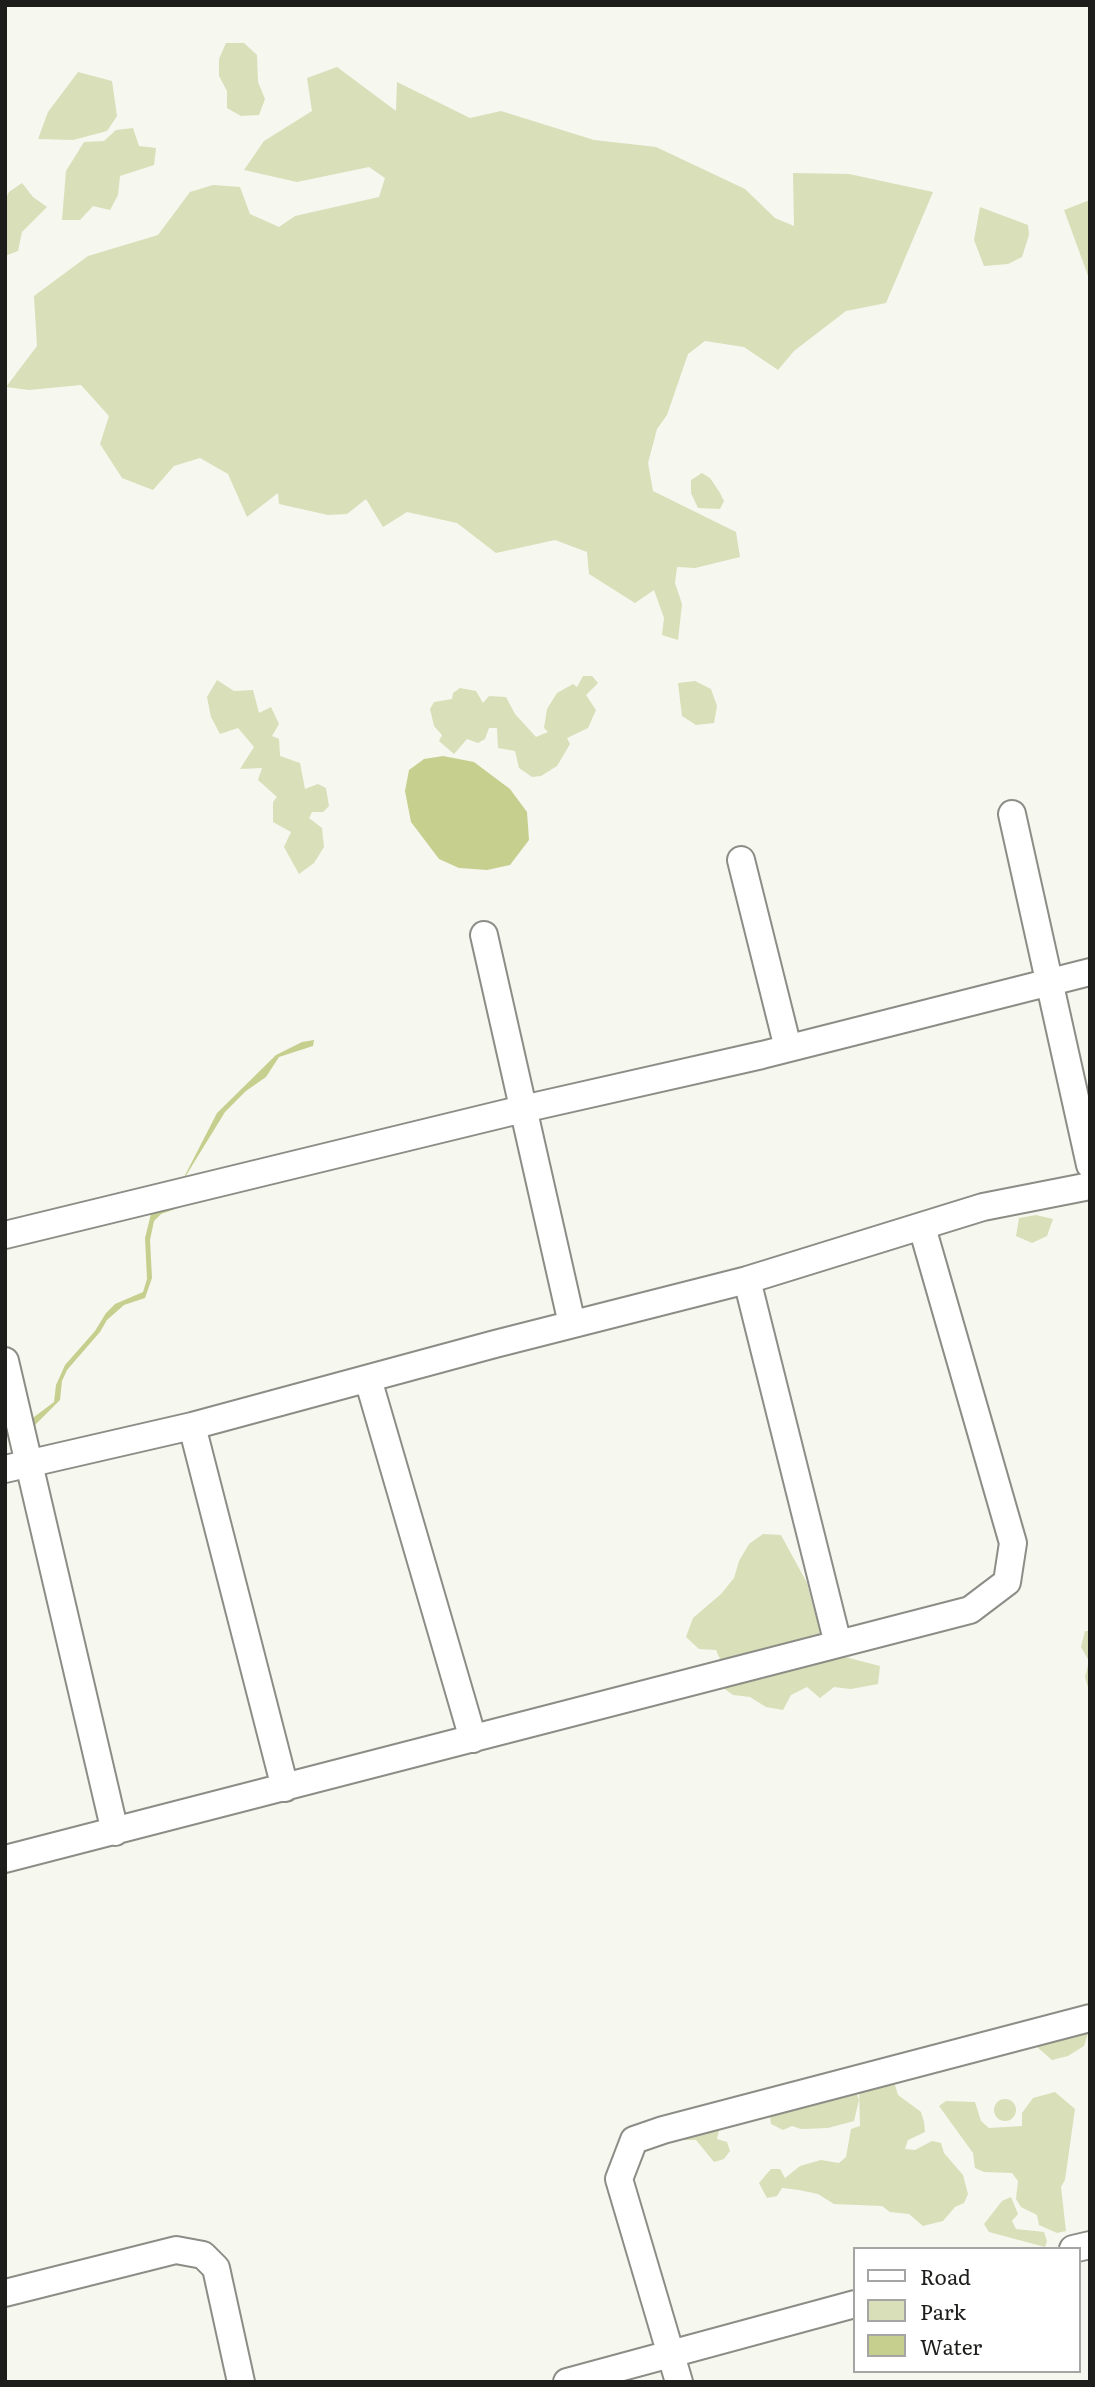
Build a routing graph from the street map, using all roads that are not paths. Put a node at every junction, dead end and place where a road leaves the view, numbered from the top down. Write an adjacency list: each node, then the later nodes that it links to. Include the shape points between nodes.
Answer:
1 (1012, 814): 5 (street)
2 (741, 860): 6 (street)
3 (484, 935): 7 (street)
4 (1090, 972): 5 (street)
5 (1049, 983): 6 (street); 8 (street)
6 (788, 1048): 7 (street)
7 (523, 1109): 11 (street); 13 (street)
8 (1090, 1165)
9 (1090, 1186): 10 (street, via 983,1206)
10 (922, 1227): 12 (street); 18 (street, via 1013,1544 1007,1582 970,1610)
11 (5, 1236)
12 (747, 1280): 13 (street); 18 (street)
13 (572, 1324): 15 (street)
14 (5, 1361): 17 (street, via 21,1432)
15 (368, 1379): 16 (street); 19 (street)
16 (192, 1426): 17 (street); 20 (street)
17 (17, 1466): 21 (street)
18 (838, 1644): 19 (street)
19 (473, 1739): 20 (street)
20 (285, 1788): 21 (street)
21 (115, 1832): 22 (street)
22 (5, 1859)
23 (1090, 2018): 26 (street, via 634,2140 619,2179)
24 (5, 2293): 27 (street, via 176,2250 204,2255 216,2268)
25 (853, 2305): 26 (street)
26 (672, 2353): 28 (street); 29 (street)
27 (241, 2382)
28 (567, 2382)
29 (679, 2382)

